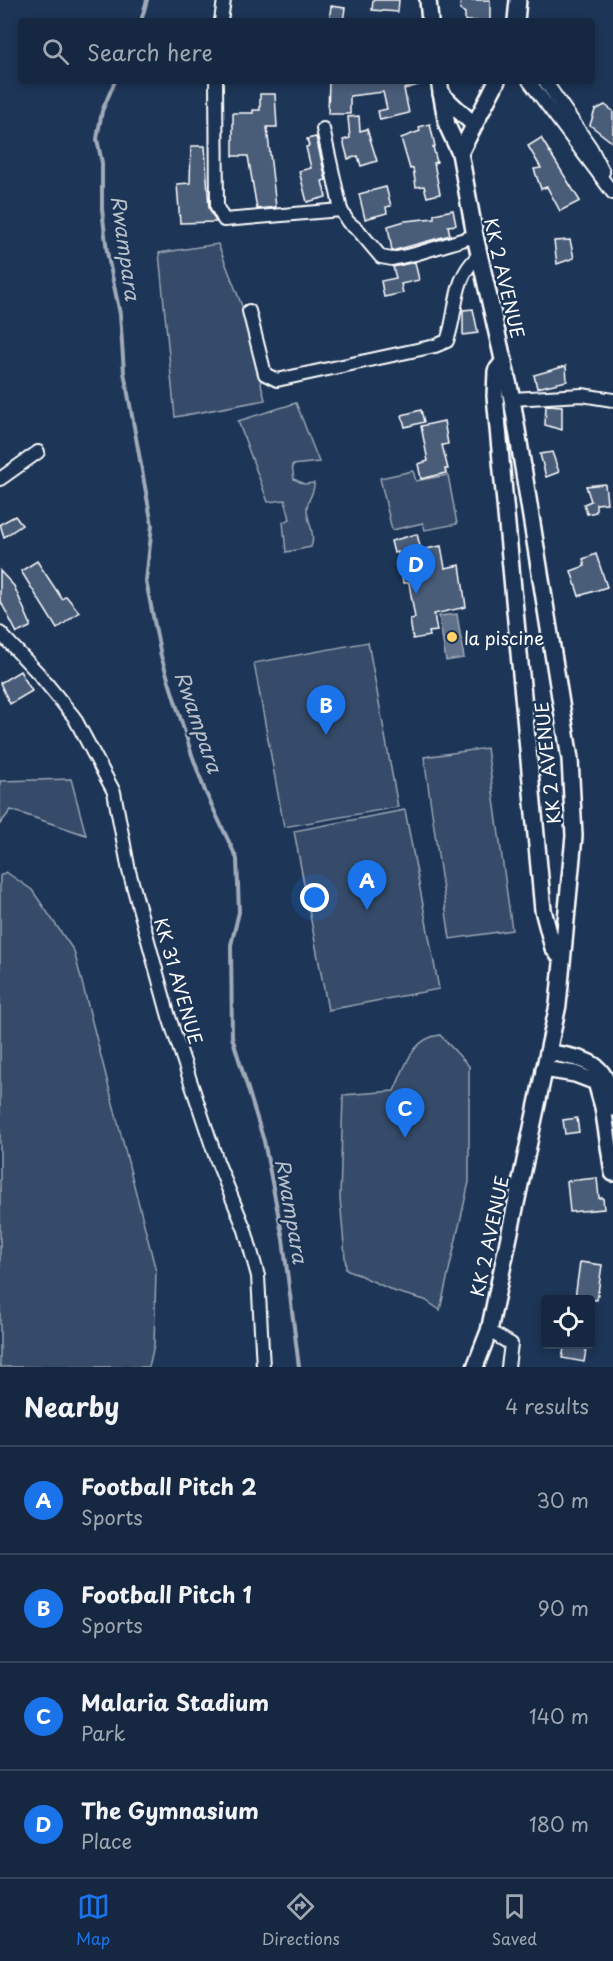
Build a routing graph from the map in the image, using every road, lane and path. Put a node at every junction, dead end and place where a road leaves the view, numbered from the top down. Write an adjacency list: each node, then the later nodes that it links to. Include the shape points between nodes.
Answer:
1 (224, 0): 4 (street)
2 (428, 0): 5 (main road)
3 (518, 0): 6 (main road)
4 (221, 18)
5 (430, 18)
6 (516, 18)
7 (216, 84): 16 (street, via 214,148 220,216 229,221)
8 (495, 84): 12 (main road)
9 (531, 84): 15 (street)
10 (546, 84): 15 (street, via 591,148)
11 (440, 87): 12 (main road, KK 2 AVENUE); 14 (main road, KK 2 AVENUE, via 447,125)
12 (473, 124): 14 (main road)
13 (323, 129): 16 (street)
14 (460, 153): 17 (main road, KK 2 AVENUE)
15 (613, 193)
16 (342, 210): 17 (street, via 348,222 381,257 415,254)
17 (475, 236): 18 (main road, KK 2 AVENUE)
18 (479, 255): 19 (street, via 458,285 447,341 435,346 278,380 265,374); 20 (main road, KK 2 AVENUE)
19 (249, 311)
20 (504, 362): 21 (main road, KK 2 AVENUE); 26 (main road, via 496,371 495,396 543,910 549,936)
21 (512, 399): 22 (street, via 582,395); 26 (main road, KK 2 AVENUE, via 573,789 574,836)
22 (613, 400)
23 (38, 452): 24 (street)
24 (0, 479)
25 (0, 633): 32 (street, KK 31 AVENUE, via 74,717 114,792 129,871 169,1017 258,1276)
26 (562, 959): 27 (main road, KK 2 AVENUE)
27 (548, 1052): 28 (main road, KK 2 AVENUE); 29 (main road, via 598,1066 608,1082)
28 (544, 1069): 30 (main road, via 596,1082); 31 (main road, KK 2 AVENUE)
29 (613, 1108)
30 (613, 1173)
31 (489, 1331): 33 (main road, KK 2 AVENUE); 34 (street, via 511,1344)
32 (263, 1367)
33 (475, 1367)
34 (508, 1367)

